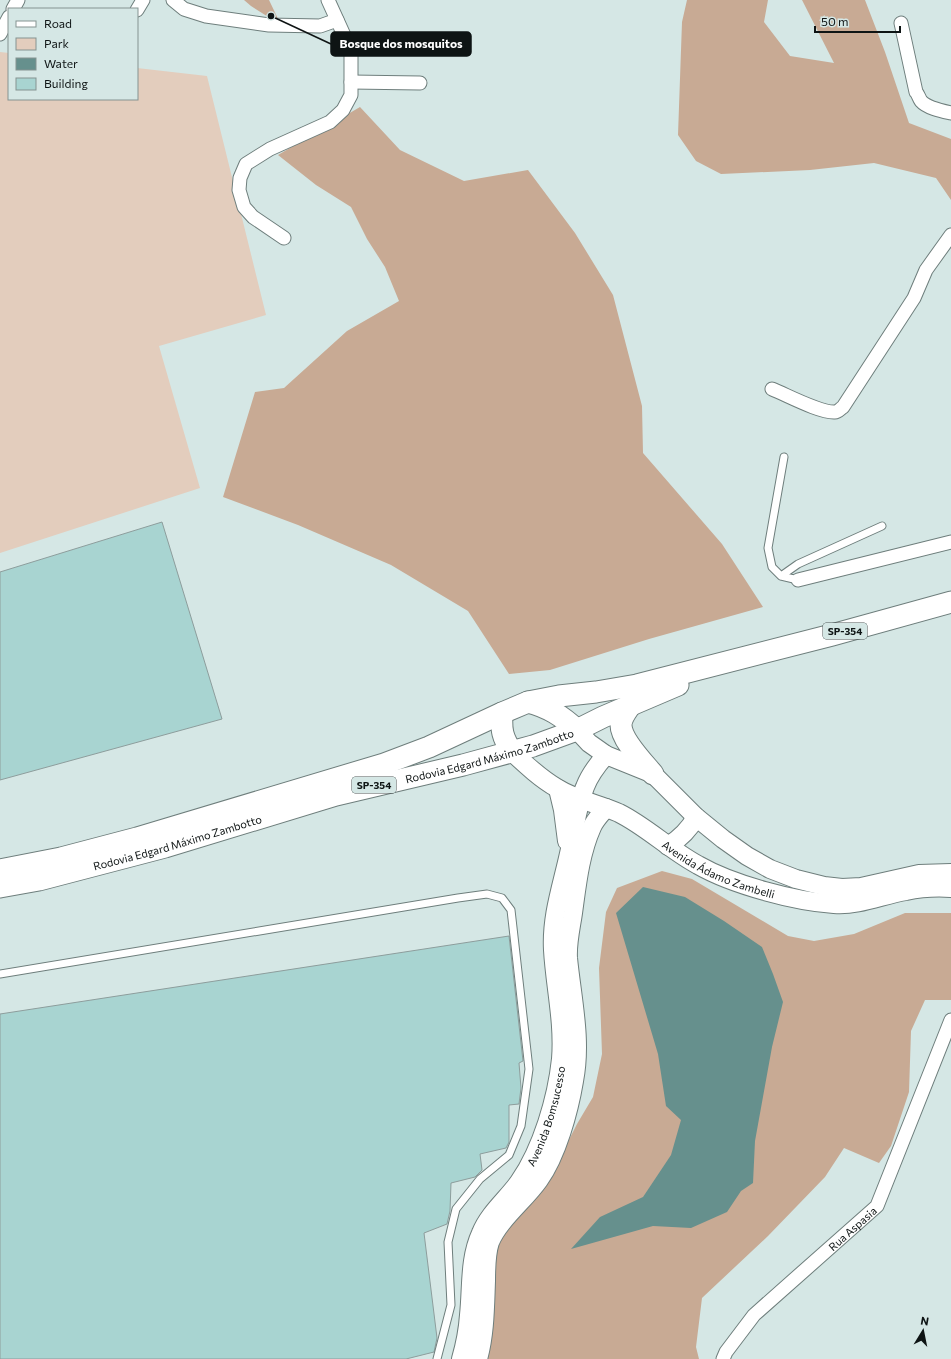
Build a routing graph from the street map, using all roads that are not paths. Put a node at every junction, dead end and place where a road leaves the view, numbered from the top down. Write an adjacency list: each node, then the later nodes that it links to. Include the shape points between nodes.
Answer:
1 (173, 0): 4 (street, via 184,8 206,16 269,25 320,26)
2 (328, 0): 4 (street)
3 (8, 19): 6 (street)
4 (337, 20): 7 (street, via 351,53)
5 (901, 23): 9 (street, via 916,92 921,101 942,112)
6 (0, 34)
7 (351, 82): 8 (street); 11 (street, via 351,95 343,110 330,122 270,149 246,164 240,178 239,190 244,207 253,217)
8 (420, 83)
9 (951, 113)
10 (951, 235): 12 (street, via 926,270 914,298 843,407 835,412 821,410)
11 (284, 238)
12 (772, 389)
13 (784, 456): 16 (lane, via 768,548 772,567)
14 (882, 526): 16 (lane, via 798,564)
15 (951, 542): 17 (street)
16 (781, 576): 17 (lane)
17 (798, 580)
18 (951, 602): 19 (main road, Rodovia Edgard Máximo Zambotto / SP-354)
19 (738, 660): 20 (main road, Rodovia Edgard Máximo Zambotto / SP-354, via 617,689); 21 (main road, Rodovia Edgard Máximo Zambotto / SP-354)
20 (528, 702): 22 (main road, Rodovia Edgard Máximo Zambotto / SP-354); 23 (main road, via 552,711)
21 (630, 706): 23 (main road, Rodovia Edgard Máximo Zambotto / SP-354); 26 (main road, via 623,717 622,732)
22 (502, 713): 24 (main road, via 502,732); 33 (main road, Rodovia Edgard Máximo Zambotto / SP-354, via 429,747 384,764 130,840 61,858)
23 (577, 730): 24 (main road, Rodovia Edgard Máximo Zambotto / SP-354); 25 (street, Avenida Ádamo Zambelli, via 589,743)
24 (512, 752): 27 (street, Avenida Ádamo Zambelli); 35 (main road, Rodovia Edgard Máximo Zambotto / SP-354, via 336,795 150,851 39,880)
25 (606, 755): 26 (street, Avenida Ádamo Zambelli); 28 (street, Avenida Bomsucesso, via 590,774)
26 (653, 774): 30 (street, Avenida Ádamo Zambelli)
27 (558, 789): 28 (street, Avenida Ádamo Zambelli); 32 (street, via 566,823)
28 (580, 799): 29 (street, Avenida Ádamo Zambelli); 32 (street, Avenida Bomsucesso)
29 (606, 808): 31 (street, Avenida Ádamo Zambelli, via 636,823); 41 (street, Avenida Bomsucesso, via 592,828 579,873 570,932 568,956 577,1034 574,1080 565,1119 547,1167 529,1193 496,1231 490,1243 483,1333)
30 (696, 817): 31 (street, via 684,835); 34 (street, Avenida Ádamo Zambelli, via 747,856 770,869 824,886 861,887 919,874)
31 (668, 846): 36 (street, Avenida Ádamo Zambelli, via 718,875 748,886 807,900 852,904 905,891)
32 (568, 857): 40 (street, Avenida Bomsucesso, via 553,930 562,1037 558,1084 530,1164 492,1215 475,1248 471,1269 469,1315)
33 (0, 870)
34 (951, 873)
35 (0, 887)
36 (951, 888)
37 (0, 974): 39 (lane, via 458,898 486,894 502,898 511,910 529,1069 522,1126 509,1155 480,1179 456,1209 448,1242 451,1305)
38 (951, 1020): 42 (street, Rua Aspasia, via 877,1206 754,1315)
39 (437, 1359)
40 (461, 1359)
41 (478, 1359)
42 (723, 1359)

